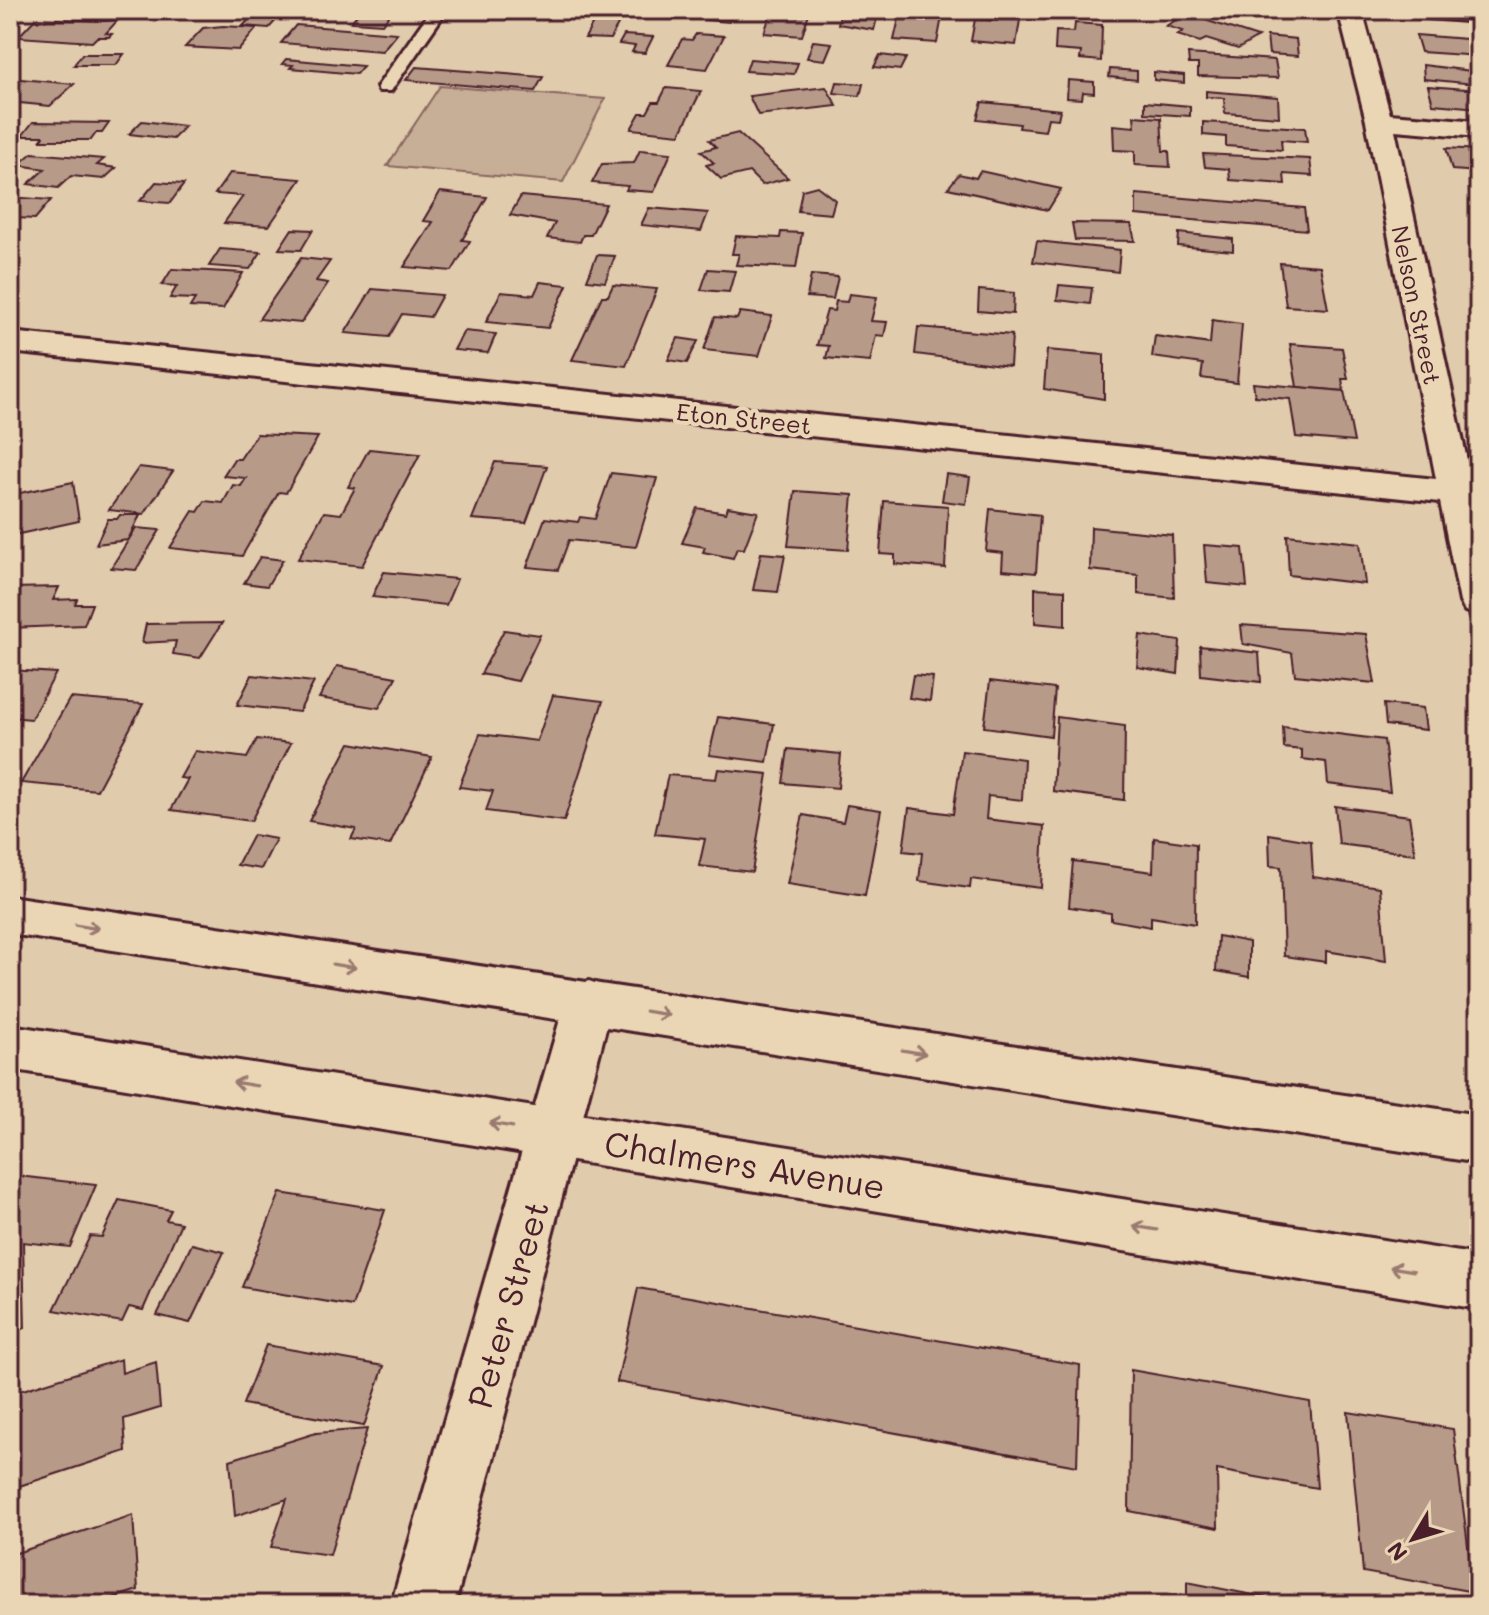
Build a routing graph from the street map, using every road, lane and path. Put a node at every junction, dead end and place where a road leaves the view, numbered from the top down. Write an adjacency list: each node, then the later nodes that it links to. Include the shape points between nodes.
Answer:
1 (439, 10): 5 (lane)
2 (1350, 10): 6 (street, Nelson Street)
3 (1415, 10): 4 (street)
4 (1479, 15)
5 (385, 87)
6 (1379, 121): 7 (street); 9 (street, Nelson Street)
7 (1479, 129)
8 (10, 342): 9 (street, Eton Street)
9 (1468, 494): 10 (street, Nelson Street)
10 (1479, 602)
11 (10, 915): 12 (street, one-way to 12)
12 (589, 1002): 14 (street, Peter Street); 15 (street, one-way to 15)
13 (10, 1047): 14 (street, Chalmers Avenue, one-way to 13)
14 (555, 1134): 16 (street, Chalmers Avenue, one-way to 14); 17 (street, Peter Street)
15 (1479, 1139)
16 (1479, 1282)
17 (423, 1605)

